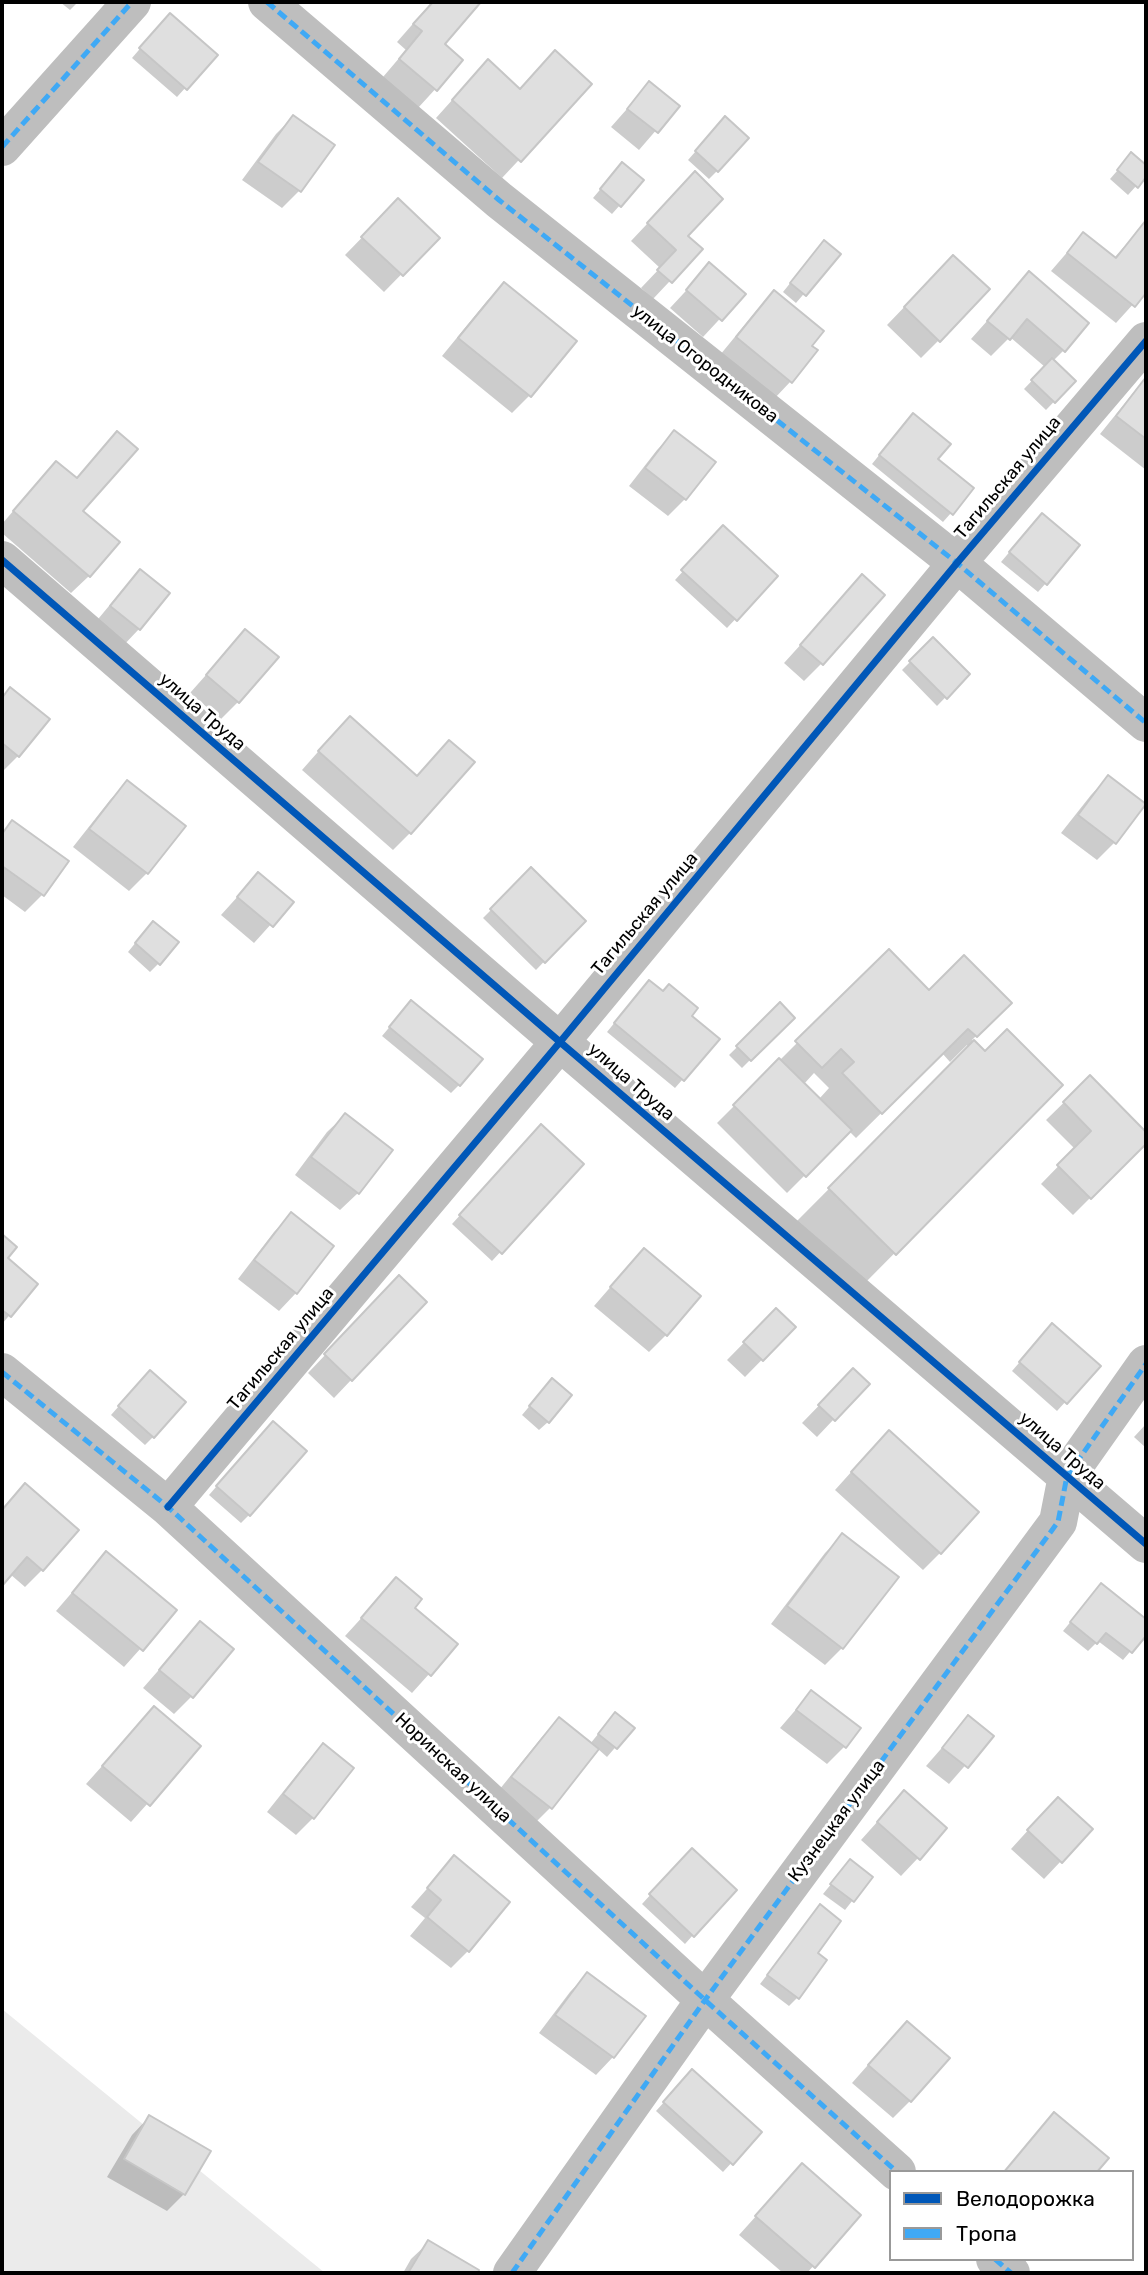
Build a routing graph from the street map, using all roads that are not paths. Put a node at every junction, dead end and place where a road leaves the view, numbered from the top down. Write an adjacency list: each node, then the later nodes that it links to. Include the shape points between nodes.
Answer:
1 (132, 2): 3 (street)
2 (267, 2): 6 (street, улица Огородникова, via 499,200)
3 (2, 147)
4 (1146, 341): 6 (street, Тагильская улица)
5 (2, 560): 8 (street, улица Труда)
6 (957, 563): 7 (street, улица Огородникова); 8 (street, Тагильская улица)
7 (1146, 723)
8 (560, 1042): 11 (street, улица Труда); 12 (street, Тагильская улица)
9 (1146, 1364): 11 (street, Кузнецкая улица)
10 (2, 1372): 12 (street, Норинская улица)
11 (1067, 1476): 13 (street, улица Труда); 14 (street, Кузнецкая улица, via 1058,1522)
12 (168, 1507): 14 (street, Норинская улица)
13 (1146, 1544)
14 (705, 2000): 15 (street, Норинская улица); 17 (street, Кузнецкая улица)
15 (895, 2170)
16 (997, 2261): 18 (street)
17 (512, 2273)
18 (1011, 2273)

